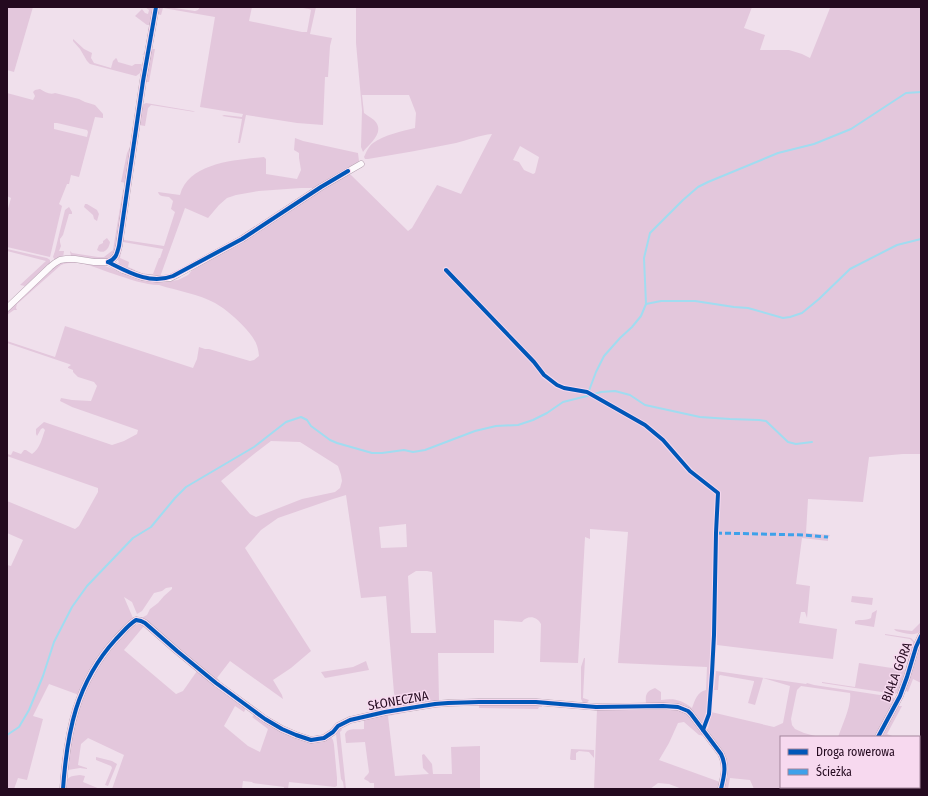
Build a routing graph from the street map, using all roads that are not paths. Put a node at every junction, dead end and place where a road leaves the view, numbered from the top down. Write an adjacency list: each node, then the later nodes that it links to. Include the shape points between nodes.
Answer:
1 (156, 7): 3 (street, via 119,246 117,256)
2 (361, 164): 3 (street, via 321,186 242,239 173,276 162,279 142,277)
3 (108, 262): 4 (street, via 75,259 55,262)
4 (7, 308)
5 (921, 636): 6 (street, BIAŁA GÓRA, via 900,696)
6 (879, 736)
7 (63, 789): 8 (street, SŁONECZNA, via 69,739 83,688 99,660 136,620 145,623 216,683 265,719 282,729 311,740 324,738 350,720 435,704 536,702 596,707 678,707 691,714 724,759 725,770)
8 (721, 789)

